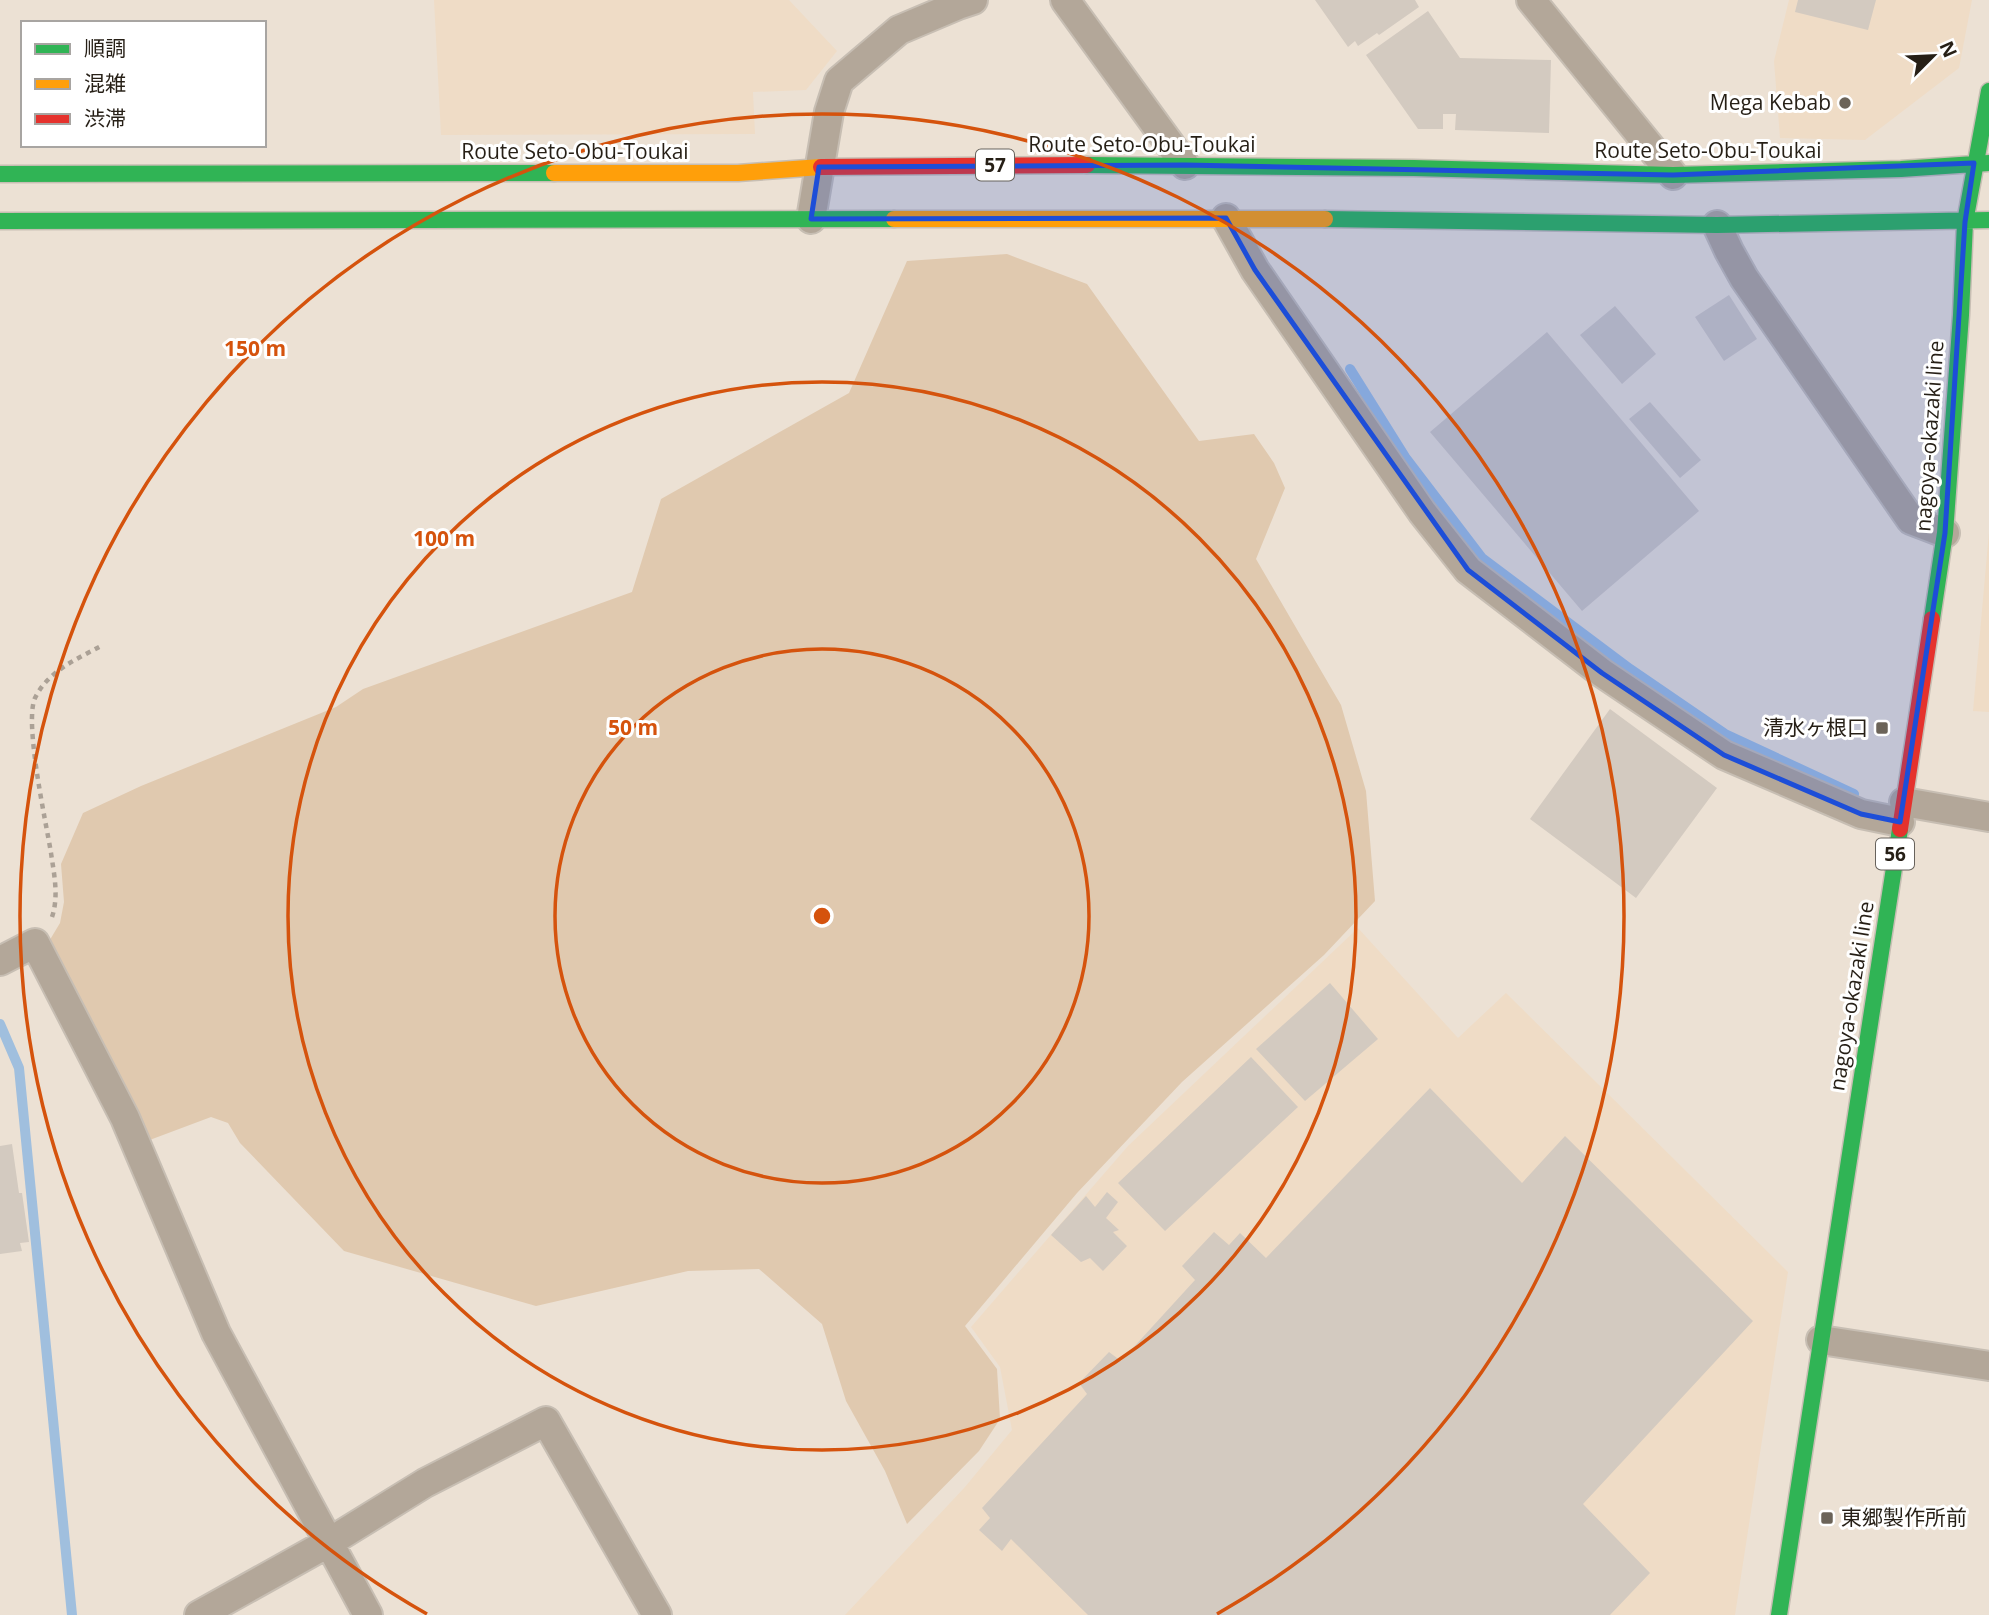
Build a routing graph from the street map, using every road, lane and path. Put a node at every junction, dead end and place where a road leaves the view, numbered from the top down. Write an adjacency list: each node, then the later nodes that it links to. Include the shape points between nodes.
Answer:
1 (973, 0): 7 (street, via 900,30 839,81)
2 (1065, 0): 6 (street)
3 (1531, 0): 9 (street)
4 (1989, 91): 5 (main road, nagoya-okazaki line / 56)
5 (1982, 163): 9 (main road, Route Seto-Obu-Toukai / 57); 14 (main road, nagoya-okazaki line / 56)
6 (1185, 165): 7 (main road, Route Seto-Obu-Toukai / 57); 9 (main road, Route Seto-Obu-Toukai / 57)
7 (819, 167): 8 (main road, Route Seto-Obu-Toukai / 57, via 738,173); 11 (street)
8 (0, 173)
9 (1673, 175)
10 (1226, 218): 11 (main road); 15 (main road); 18 (street, via 1255,270 1422,512 1468,570 1602,673 1724,755 1861,814)
11 (811, 219): 13 (main road)
12 (1989, 220): 14 (main road)
13 (0, 221)
14 (1965, 222): 15 (main road); 16 (main road, nagoya-okazaki line / 56)
15 (1717, 225): 16 (street, via 1744,278 1911,520)
16 (1945, 533): 18 (main road, nagoya-okazaki line / 56)
17 (102, 646): 20 (path, via 53,674 34,700 35,754 56,898 45,932)
18 (1902, 812): 19 (street); 22 (main road, nagoya-okazaki line / 56)
19 (1989, 817)
20 (35, 943): 21 (street); 24 (street, via 125,1118 216,1333)
21 (0, 961)
22 (1821, 1339): 23 (street); 28 (main road, nagoya-okazaki line / 56)
23 (1989, 1366)
24 (328, 1544): 25 (street); 26 (street); 27 (street, via 425,1483 546,1421)
25 (199, 1615)
26 (368, 1615)
27 (657, 1615)
28 (1779, 1615)

